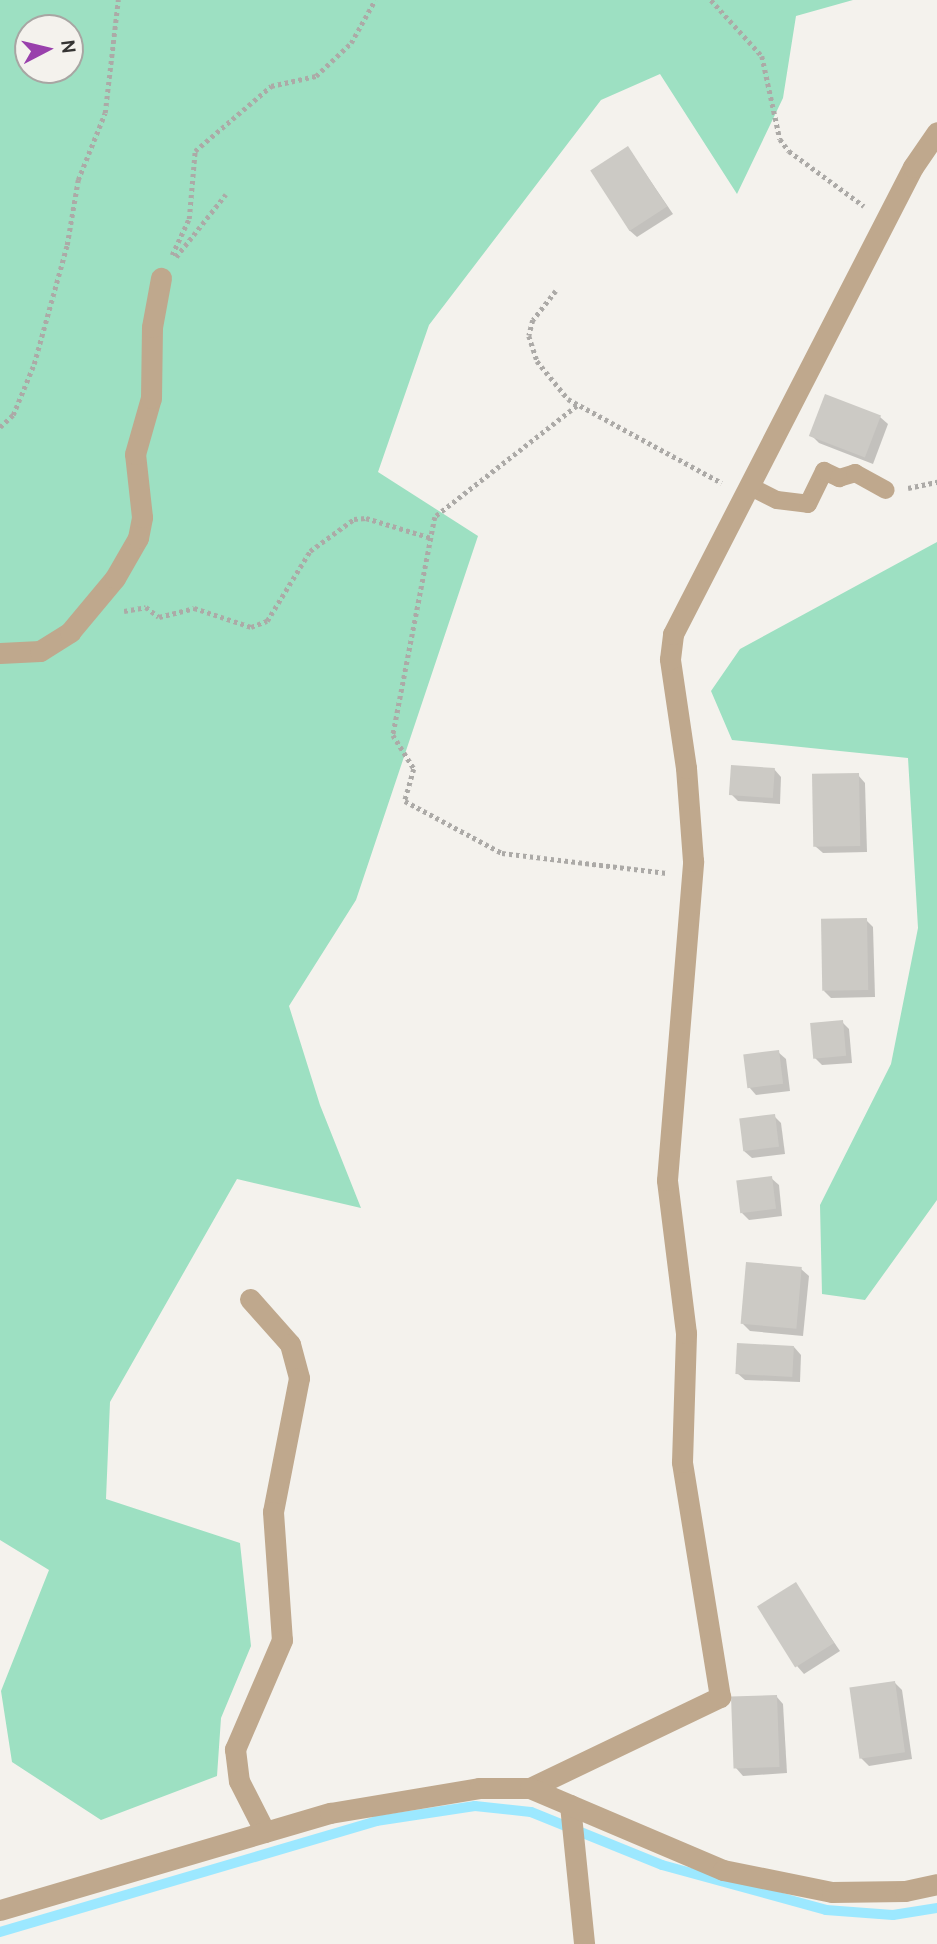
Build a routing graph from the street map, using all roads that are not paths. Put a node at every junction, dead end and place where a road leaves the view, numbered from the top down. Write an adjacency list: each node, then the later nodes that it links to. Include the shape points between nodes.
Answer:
1 (937, 132): 3 (street)
2 (161, 278): 5 (street, via 152,327 151,398 135,454 142,517 138,538 115,579 70,632 40,651)
3 (746, 491): 4 (lane, via 808,504 824,471 839,478 855,472); 7 (street, via 673,634 670,659 686,768 692,876 667,1180 686,1333 682,1462 720,1697)
4 (886, 491)
5 (0, 653)
6 (250, 1299): 9 (street, via 290,1344 299,1378 273,1513 282,1640 235,1749 239,1781)
7 (530, 1788): 8 (street); 9 (street, via 412,1796)
8 (570, 1805): 10 (street, via 723,1870 832,1892 905,1891); 12 (street)
9 (265, 1832): 11 (street)
10 (937, 1884)
11 (0, 1910)
12 (583, 1944)

